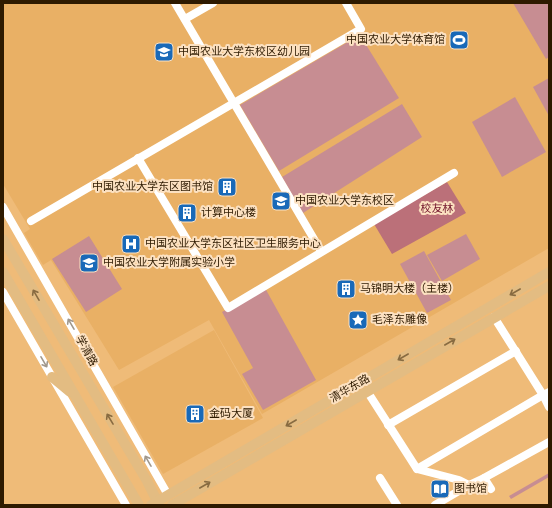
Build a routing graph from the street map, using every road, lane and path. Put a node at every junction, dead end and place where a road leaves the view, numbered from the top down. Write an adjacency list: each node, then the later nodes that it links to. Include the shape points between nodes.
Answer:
1 (175, 3): 4 (street)
2 (213, 3): 4 (street)
3 (346, 3): 5 (street, via 361,29)
4 (185, 19): 5 (street)
5 (234, 102): 6 (street); 11 (street)
6 (138, 158): 9 (street); 11 (street, via 228,308)
7 (454, 174): 11 (street)
8 (3, 207): 30 (street, 学清路, one-way to 8)
9 (31, 221)
10 (3, 239): 31 (main road, 学清路, one-way to 10)
11 (321, 251)
12 (3, 272): 21 (main road)
13 (549, 272): 30 (main road, 清华东路, one-way to 30)
14 (549, 286): 16 (main road, 清华东路)
15 (3, 292): 18 (street, one-way to 18)
16 (494, 317): 17 (street); 19 (main road, 清华东路, one-way to 16)
17 (516, 352): 20 (street); 23 (street)
18 (52, 376): 21 (main road); 32 (street)
19 (367, 391): 23 (street); 34 (main road, 清华东路, one-way to 19)
20 (546, 394): 22 (street); 25 (street)
21 (75, 396): 33 (main road)
22 (549, 406)
23 (388, 425): 25 (street)
24 (549, 442): 27 (street)
25 (417, 469): 28 (street)
26 (380, 478): 35 (street)
27 (484, 478): 28 (street); 29 (street)
28 (469, 485): 36 (street)
29 (491, 489)
30 (168, 495): 31 (main road, 清华东路)
31 (156, 504)
32 (126, 505)
33 (139, 505)
34 (172, 505)
35 (397, 505)
36 (435, 505)

